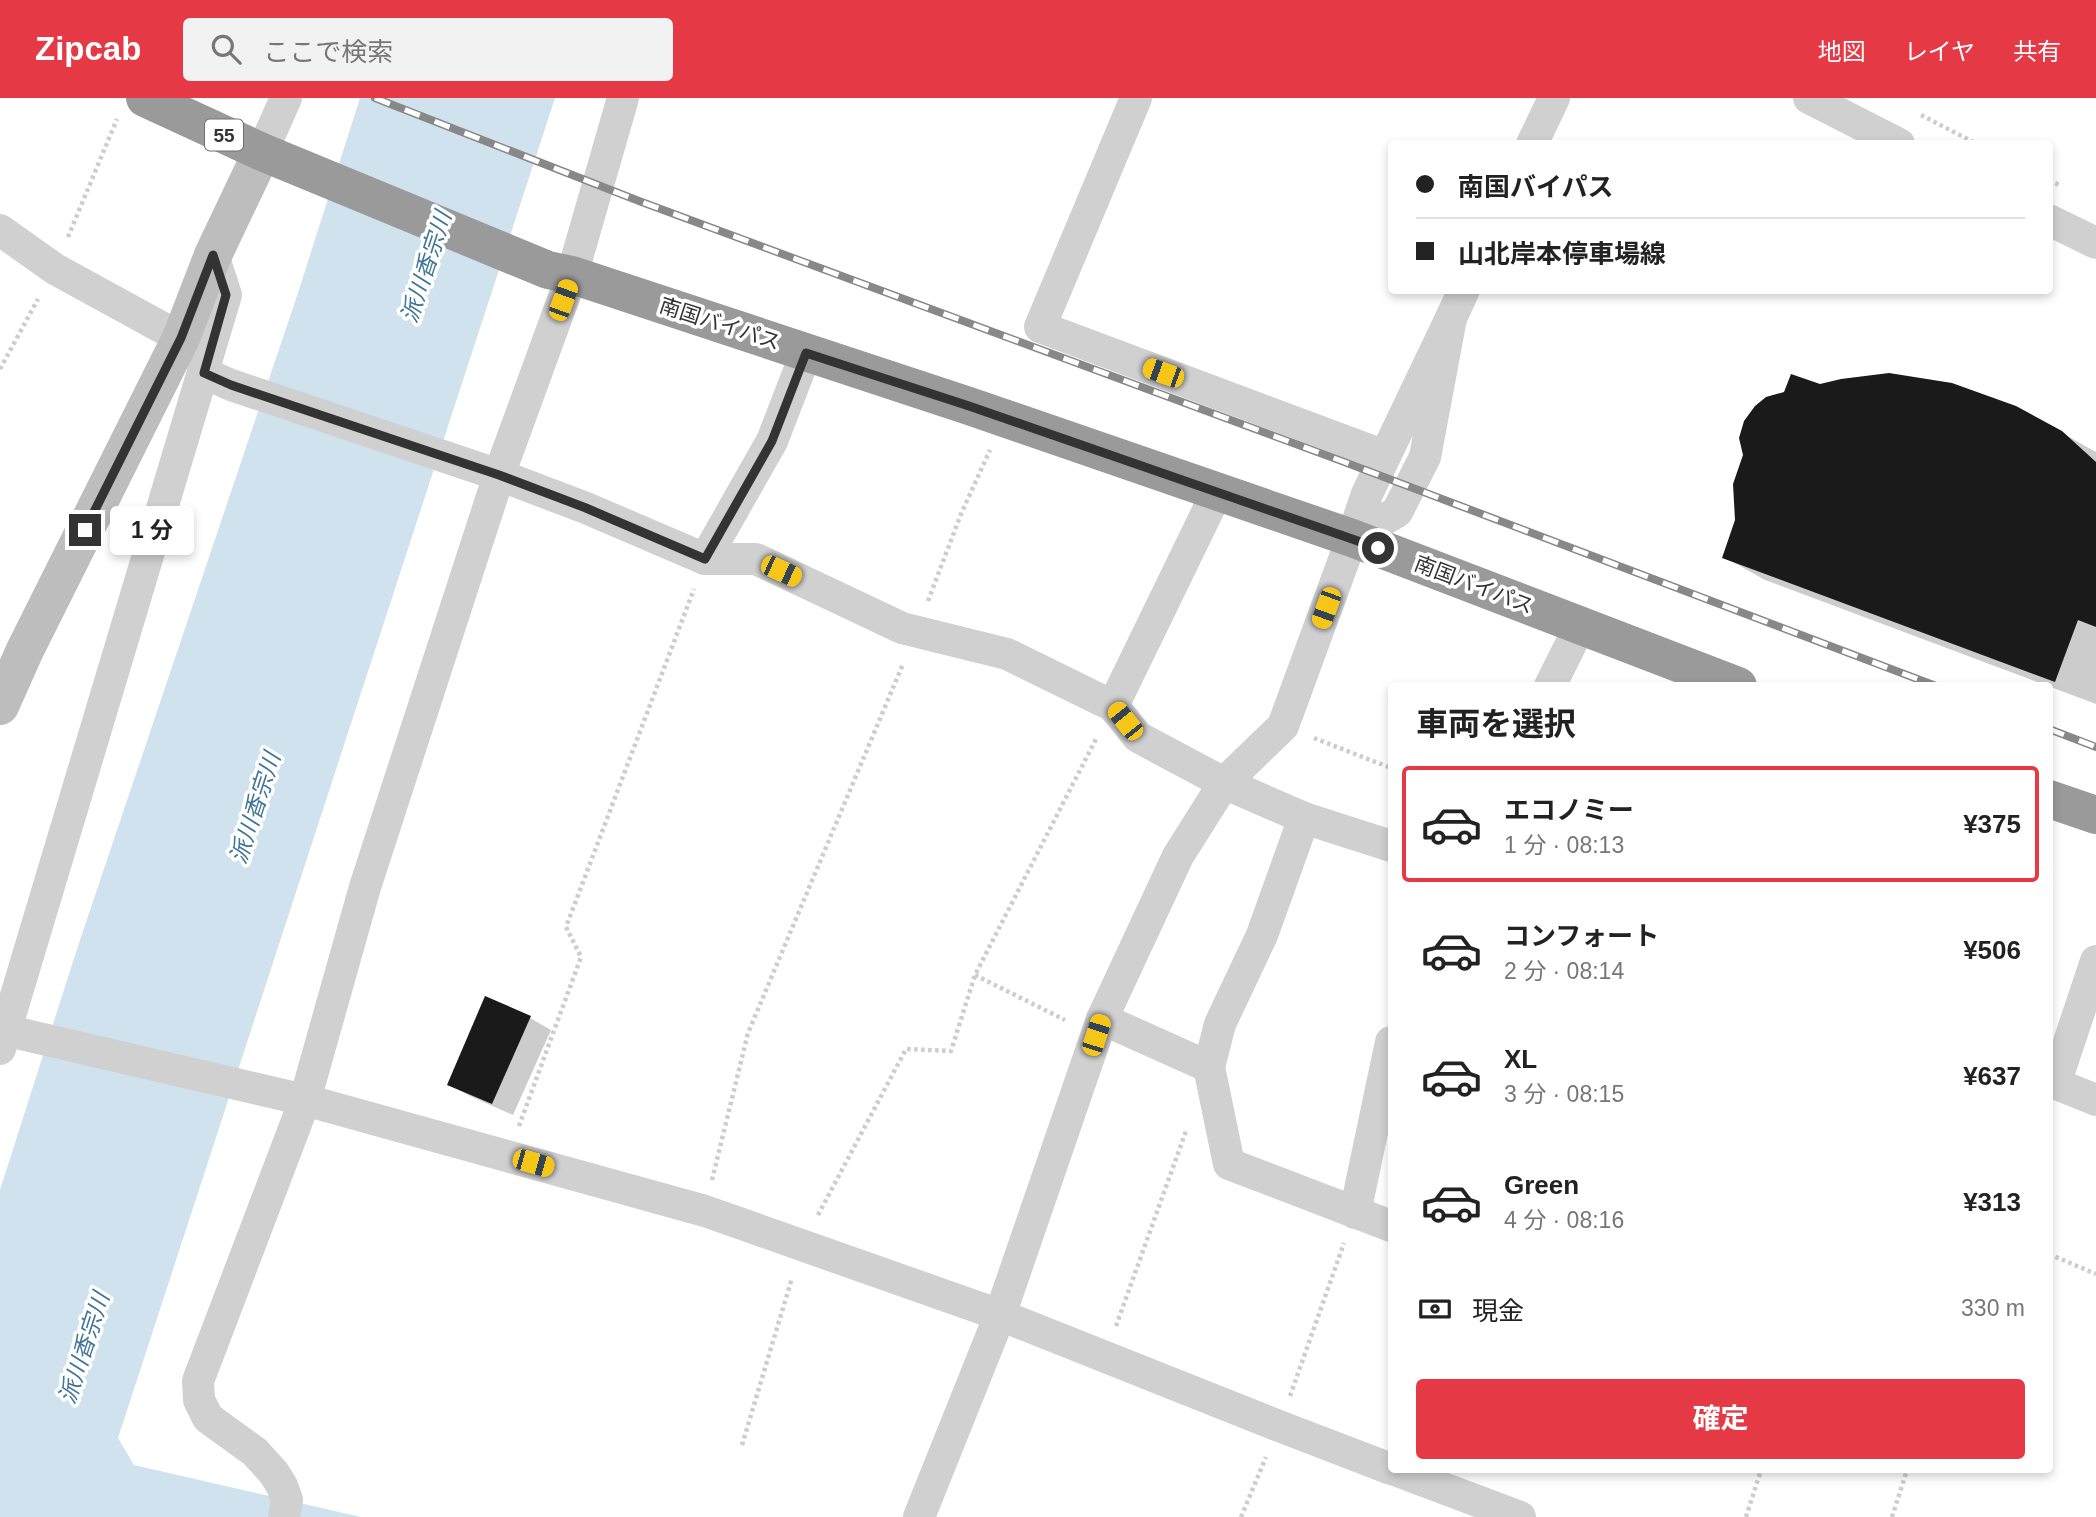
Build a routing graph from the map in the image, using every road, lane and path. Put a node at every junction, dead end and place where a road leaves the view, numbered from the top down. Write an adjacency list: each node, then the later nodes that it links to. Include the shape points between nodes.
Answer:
1 (286, 98): 11 (street)
2 (623, 98): 17 (street)
3 (1136, 98): 24 (street, via 1040,327)
4 (1553, 98): 8 (street)
5 (1809, 98): 9 (street)
6 (133, 104): 11 (highway, 南国バイパス / 55); 16 (path)
7 (1909, 109): 10 (path)
8 (1534, 140)
9 (1891, 140)
10 (1969, 140)
11 (262, 152): 15 (main road); 17 (highway, 南国バイパス / 55)
12 (2053, 222): 14 (street)
13 (0, 230): 16 (street)
14 (2096, 243)
15 (213, 255): 19 (main road); 22 (street, via 226,295)
16 (55, 269): 19 (street); 21 (path)
17 (560, 273): 20 (highway, 南国バイパス / 55); 25 (street)
18 (1458, 304): 24 (street); 27 (street, via 1425,457 1397,512)
19 (181, 338): 33 (main road)
20 (806, 353): 23 (highway, 南国バイパス / 55); 28 (street, via 772,441)
21 (0, 369)
22 (218, 379): 25 (street); 45 (street)
23 (1004, 418): 26 (highway, 南国バイパス / 55); 30 (path)
24 (1385, 456): 27 (street)
25 (491, 473): 28 (street); 50 (street, via 365,887)
26 (1217, 492): 27 (highway, 南国バイパス / 55); 34 (street)
27 (1352, 538): 29 (highway, 南国バイパス / 55); 35 (street)
28 (705, 559): 30 (street, via 757,559); 53 (path, via 566,927 581,957)
29 (1580, 626): 31 (street); 32 (highway, 南国バイパス / 55)
30 (916, 632): 34 (street, via 1007,654); 54 (path, via 748,1033)
31 (1552, 682)
32 (1727, 682)
33 (0, 706)
34 (1113, 706): 37 (street, via 1138,737); 43 (path)
35 (1283, 726): 36 (path); 37 (street)
36 (1388, 767)
37 (1224, 783): 40 (street); 44 (street, via 1178,856)
38 (2053, 800): 39 (highway)
39 (2096, 815)
40 (1304, 818): 41 (street); 47 (street, via 1262,935 1220,1024)
41 (1388, 845)
42 (2096, 961): 48 (street)
43 (975, 975): 44 (path); 57 (path, via 951,1051 906,1049)
44 (1099, 1027): 47 (street); 60 (street)
45 (8, 1036): 50 (street)
46 (1388, 1056): 55 (street)
47 (1209, 1068): 55 (street, via 1229,1164)
48 (2053, 1080)
49 (2053, 1083): 51 (street)
50 (306, 1100): 53 (street); 68 (street, via 198,1381 199,1400 208,1418 255,1452 274,1473 282,1486)
51 (2096, 1100)
52 (1190, 1120): 61 (path)
53 (508, 1157): 54 (street)
54 (705, 1211): 57 (street)
55 (1355, 1213): 56 (street); 62 (path)
56 (1388, 1225)
57 (803, 1244): 60 (street); 63 (path)
58 (2053, 1256): 59 (path)
59 (2096, 1273)
60 (1000, 1315): 61 (street); 69 (street)
61 (1105, 1357): 62 (street)
62 (1279, 1426): 64 (street); 70 (path)
63 (742, 1445)
64 (1388, 1467)
65 (1404, 1473): 71 (street)
66 (1760, 1473): 72 (path)
67 (1906, 1473): 73 (path)
68 (285, 1508)
69 (919, 1517)
70 (1241, 1517)
71 (1520, 1517)
72 (1746, 1517)
73 (1892, 1517)

